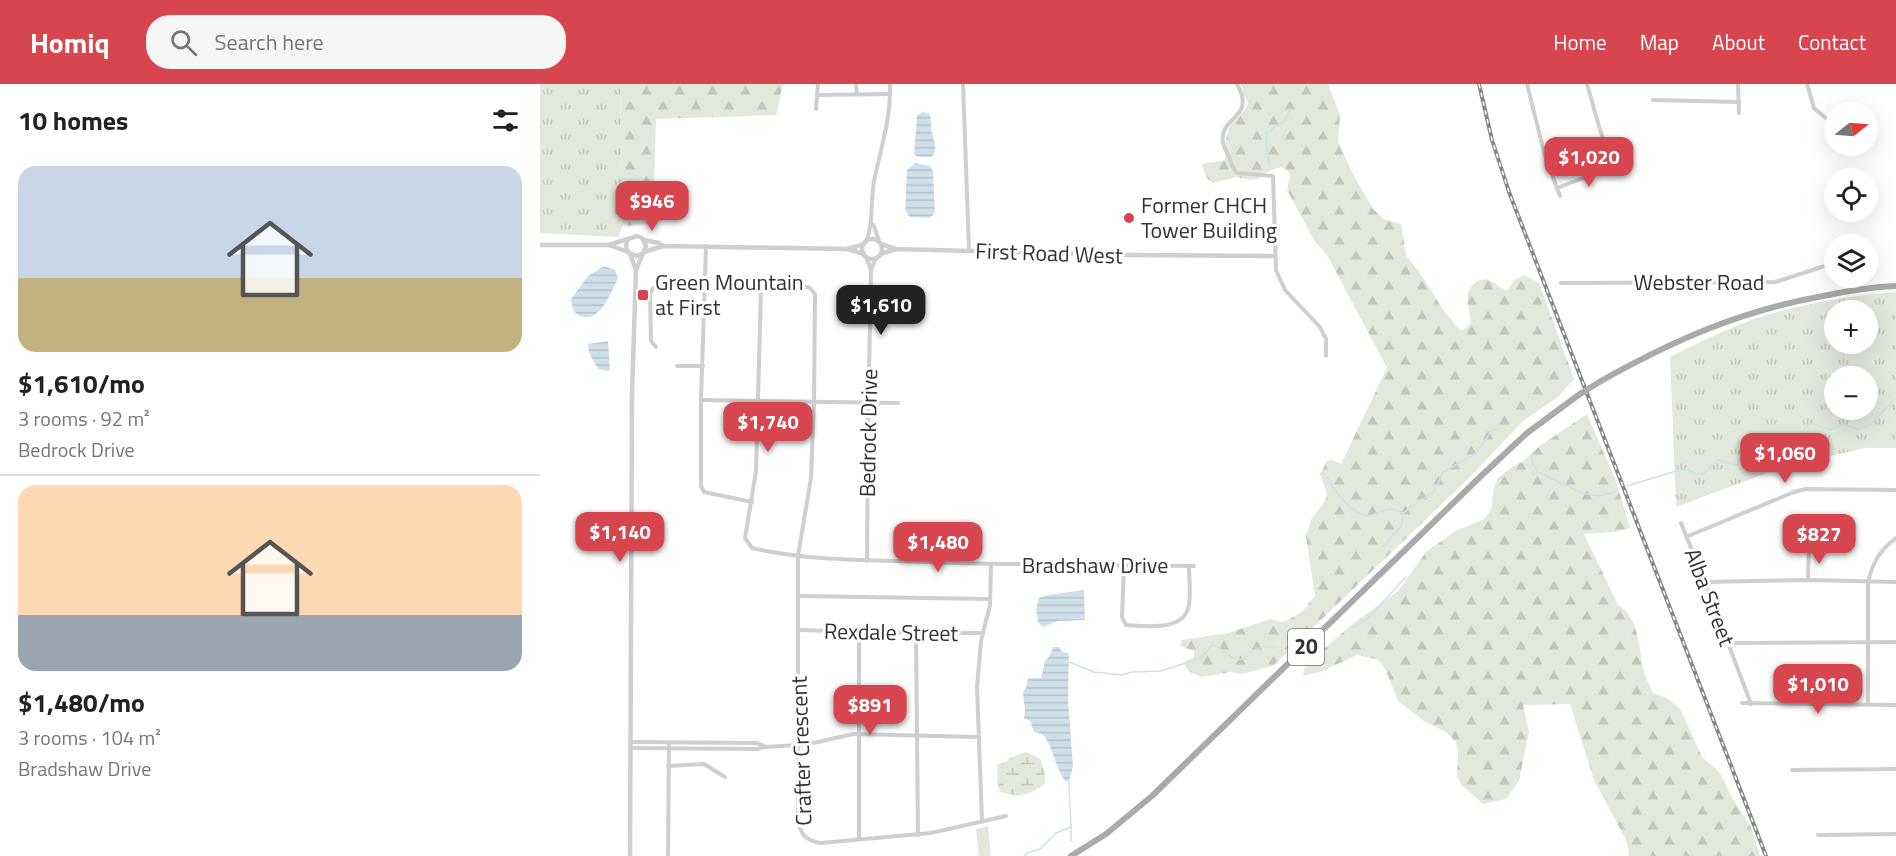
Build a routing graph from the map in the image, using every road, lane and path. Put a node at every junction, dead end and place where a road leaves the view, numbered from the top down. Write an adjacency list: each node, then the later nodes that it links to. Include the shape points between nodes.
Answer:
1 (818, 84): 12 (street)
2 (856, 84): 10 (street)
3 (890, 84): 11 (street)
4 (963, 84): 31 (street)
5 (1237, 84): 36 (street, via 1243,105 1225,129 1223,145 1236,173 1273,176)
6 (1527, 84): 18 (street)
7 (1587, 84): 18 (street, via 1613,167)
8 (1738, 84): 14 (street)
9 (1807, 84): 17 (street, via 1814,108)
10 (857, 94): 11 (street); 12 (street)
11 (890, 94): 20 (street, via 888,128 871,199)
12 (817, 95): 15 (street)
13 (1653, 100): 14 (street)
14 (1739, 102): 16 (street)
15 (816, 109)
16 (1739, 113)
17 (1824, 116)
18 (1557, 188): 19 (street)
19 (1560, 196)
20 (872, 224): 23 (street); 24 (street)
21 (629, 238): 22 (street, via 637,236); 26 (street); 32 (street)
22 (644, 240): 27 (street, First Road West); 33 (street)
23 (880, 242): 24 (street, First Road West, via 872,239); 30 (street, First Road West); 34 (street)
24 (865, 243): 29 (street, First Road West); 35 (street)
25 (540, 245): 26 (street)
26 (609, 245): 32 (street)
27 (663, 246): 28 (street, First Road West); 33 (street, First Road West)
28 (706, 246): 29 (street, First Road West); 41 (street)
29 (847, 249): 35 (street, First Road West)
30 (896, 249): 31 (street, First Road West); 34 (street, First Road West)
31 (969, 250): 36 (street, First Road West)
32 (629, 253): 33 (street); 39 (street)
33 (643, 253): 39 (street)
34 (881, 254): 37 (street, First Road West)
35 (865, 255): 37 (street, First Road West); 40 (street, Bedrock Drive)
36 (1275, 256): 46 (street, via 1285,290 1320,327 1326,339)
37 (876, 258): 40 (street, Bedrock Drive)
38 (1824, 266): 42 (street, Webster Road, via 1775,282)
39 (636, 270): 84 (street)
40 (872, 270): 52 (street, Bedrock Drive)
41 (705, 283): 45 (street, via 663,284 653,288 651,341); 48 (street)
42 (1561, 283)
43 (1896, 286): 44 (main road, 20)
44 (1861, 290): 102 (main road, 20, bridge, via 1761,309 1721,322 1674,342 1580,394 1527,433 1480,477 1152,796 1106,834)
45 (656, 347)
46 (1326, 356)
47 (677, 366): 48 (street)
48 (703, 366): 49 (street)
49 (701, 400): 50 (street); 55 (street, via 701,486 704,492)
50 (758, 401): 51 (street); 51 (street, Bradshaw Drive, via 761,290 771,285 809,286 815,294); 55 (street, Bradshaw Drive)
51 (814, 402): 52 (street); 60 (street, Crafter Crescent, via 811,478)
52 (868, 403): 53 (street); 61 (street, Bedrock Drive)
53 (898, 404)
54 (1896, 490): 57 (street, via 1805,489)
55 (752, 502): 60 (street, Bradshaw Drive, via 745,538 752,548)
56 (1681, 523): 57 (street, Alba Street)
57 (1686, 537): 65 (street, Alba Street)
58 (1896, 538): 67 (street, via 1872,565)
59 (1809, 545): 64 (street)
60 (798, 556): 61 (street, Bradshaw Drive); 68 (street, Crafter Crescent)
61 (867, 561): 62 (street, Bradshaw Drive)
62 (991, 564): 63 (street, Bradshaw Drive); 69 (street)
63 (1124, 566): 63 (street, Bradshaw Drive, via 1122,617 1126,625 1163,626 1183,617 1190,603 1191,566)
64 (1808, 580): 65 (street); 67 (street)
65 (1705, 582): 76 (street, Alba Street)
66 (1896, 582): 67 (street)
67 (1869, 583): 74 (street)
68 (798, 596): 69 (street); 70 (street, Crafter Crescent)
69 (990, 599): 73 (street)
70 (798, 630): 71 (street, Rexdale Street); 86 (street, Crafter Crescent)
71 (860, 633): 72 (street, Rexdale Street); 81 (street)
72 (916, 633): 73 (street, Rexdale Street); 82 (street)
73 (983, 633): 83 (street, via 977,670)
74 (1868, 642): 75 (street); 76 (street); 79 (street)
75 (1896, 642)
76 (1728, 644): 78 (street, Alba Street)
77 (1742, 703): 78 (street)
78 (1751, 704): 79 (street)
79 (1868, 705): 80 (street)
80 (1896, 705)
81 (859, 734): 82 (street); 86 (street); 99 (street)
82 (918, 734): 83 (street); 97 (street)
83 (977, 736): 95 (street)
84 (630, 742): 85 (street); 88 (street)
85 (669, 743): 87 (street, via 757,743); 89 (street)
86 (799, 745): 87 (street); 99 (street, Crafter Crescent, via 798,816 802,834 821,843)
87 (764, 747): 89 (street)
88 (630, 748): 89 (street); 100 (street)
89 (669, 749): 90 (street)
90 (668, 766): 93 (street, via 704,764); 101 (street)
91 (1896, 769): 92 (street)
92 (1792, 770)
93 (725, 777)
94 (1006, 816): 95 (street, Crafter Crescent)
95 (982, 821): 97 (street, Crafter Crescent)
96 (1896, 834): 98 (street)
97 (918, 835): 99 (street, Crafter Crescent)
98 (1818, 835)
99 (859, 838)
100 (630, 856)
101 (668, 856)
102 (1071, 856)

